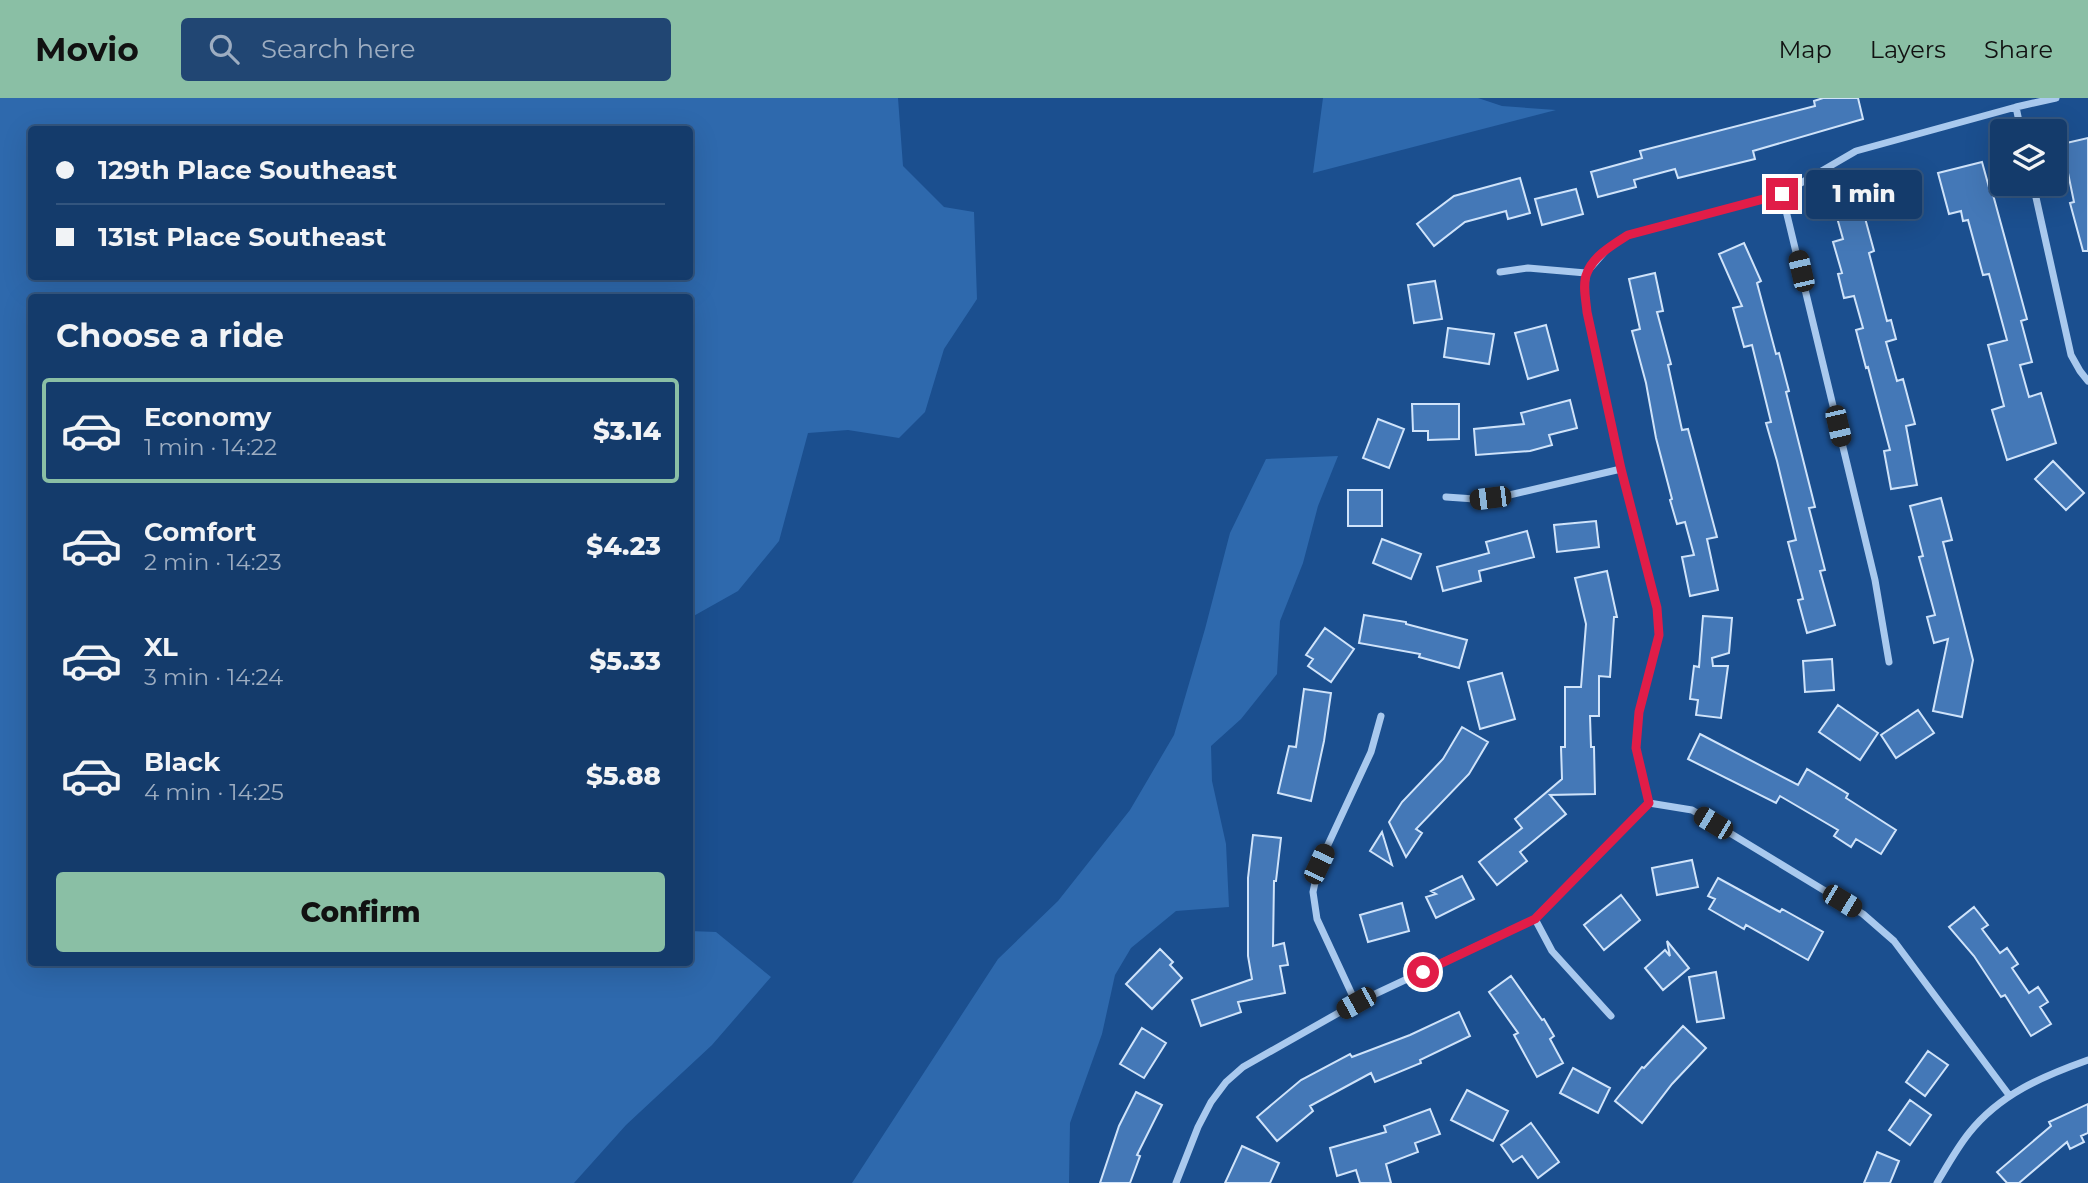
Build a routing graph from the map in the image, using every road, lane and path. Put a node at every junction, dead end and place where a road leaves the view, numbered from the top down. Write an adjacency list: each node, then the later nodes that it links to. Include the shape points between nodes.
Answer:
1 (2056, 98): 2 (street)
2 (2015, 107): 3 (street); 4 (street, via 1856,151)
3 (2018, 119)
4 (1782, 194): 7 (street, via 1628,235 1608,248); 11 (street, via 1875,580)
5 (2036, 196): 8 (street, via 2071,355)
6 (1500, 272): 7 (street, via 1528,268)
7 (1586, 273): 9 (street, via 1587,312)
8 (2088, 381)
9 (1621, 469): 10 (street, via 1505,496); 13 (street, via 1657,608 1659,635 1639,712 1636,748)
10 (1447, 496)
11 (1889, 662)
12 (1381, 716): 15 (street, via 1371,752 1319,864 1313,892 1317,919)
13 (1649, 803): 14 (street); 18 (street, via 1692,810 1863,914 1894,941)
14 (1535, 919): 15 (street); 16 (street, via 1552,951)
15 (1356, 1003): 19 (street, via 1253,1060 1226,1083 1198,1127)
16 (1611, 1016)
17 (2088, 1060): 18 (street)
18 (2009, 1095): 20 (street, via 1969,1132)
19 (1177, 1183)
20 (1937, 1183)

